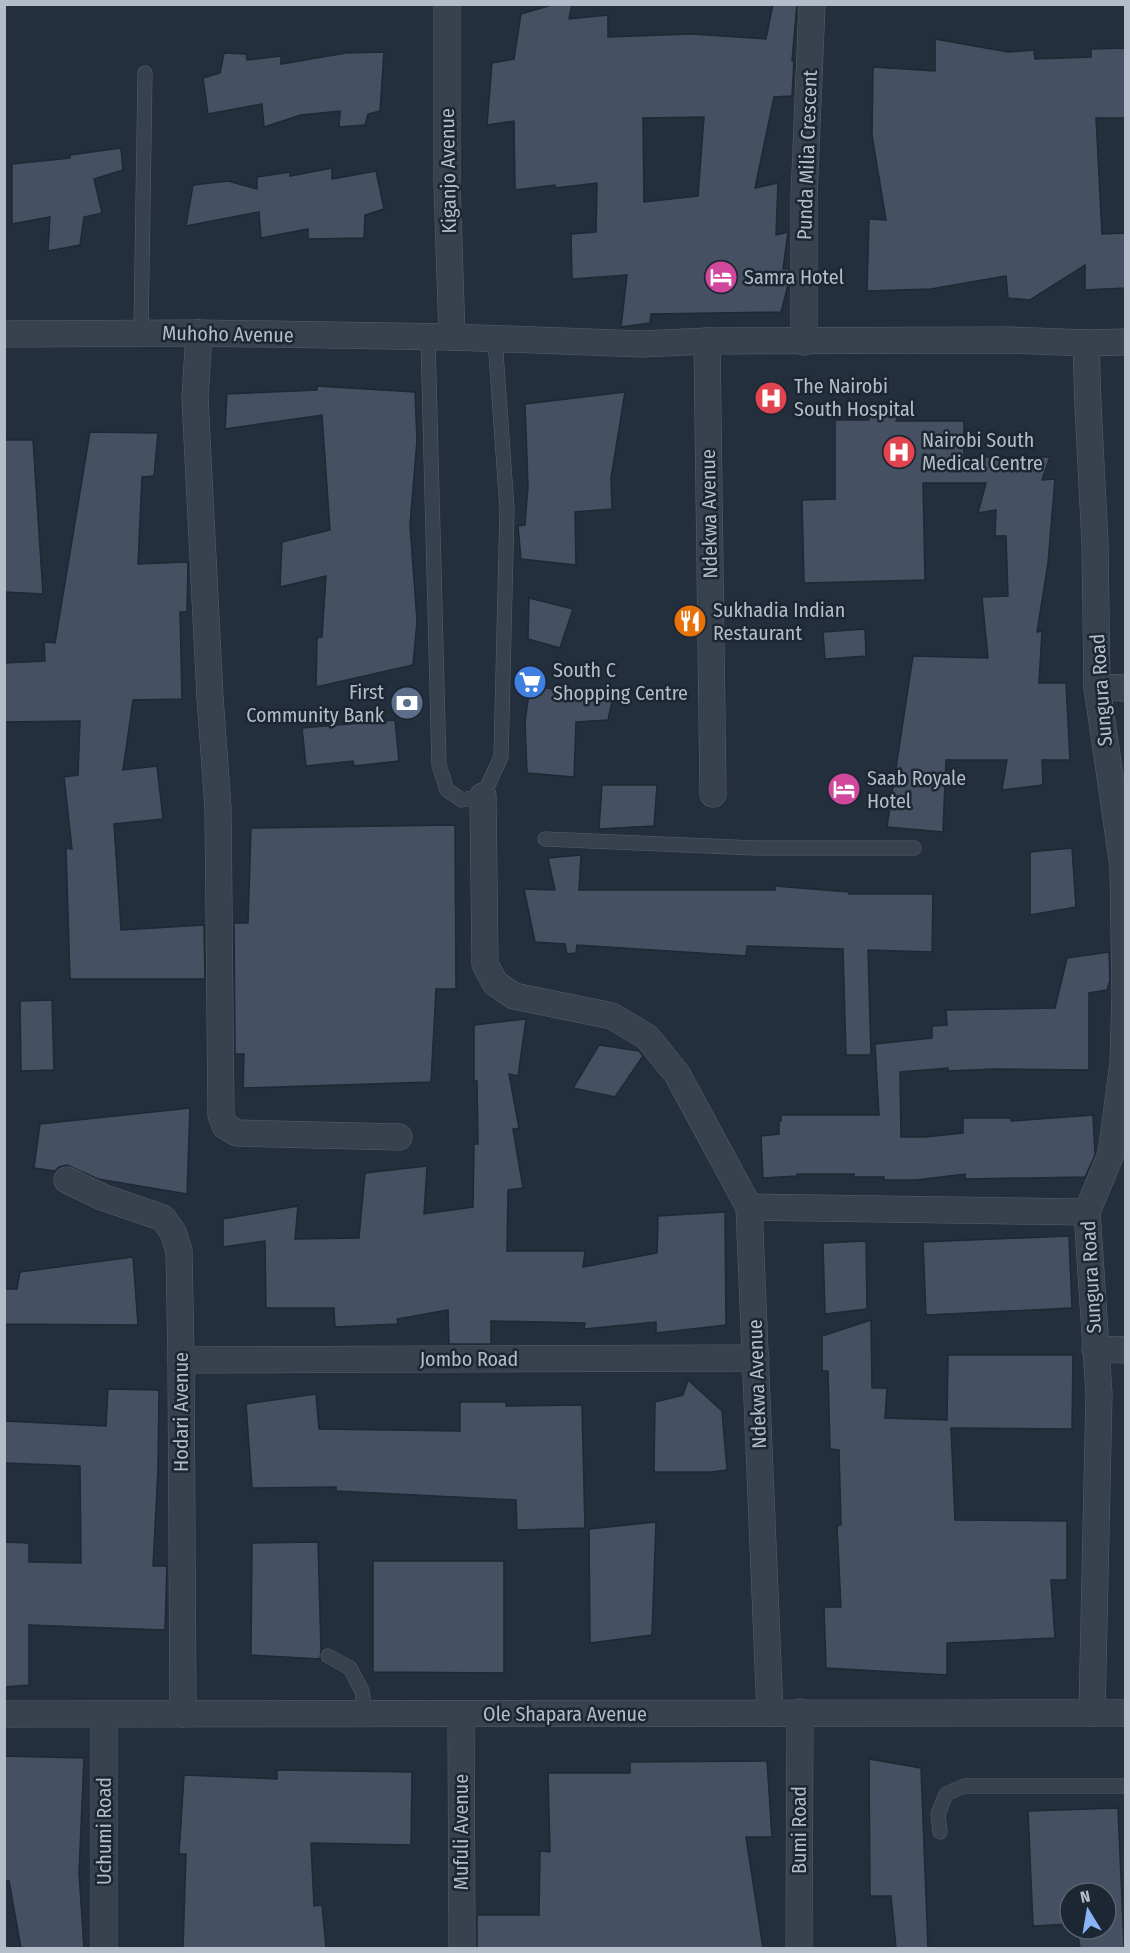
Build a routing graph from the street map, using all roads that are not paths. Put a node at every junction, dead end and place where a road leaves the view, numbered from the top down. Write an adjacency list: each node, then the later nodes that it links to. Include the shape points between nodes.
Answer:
1 (812, 4): 10 (street, Punda Milia Crescent, via 804,198)
2 (445, 5): 7 (street, Kiganjo Avenue, via 447,183)
3 (145, 74): 4 (lane)
4 (141, 333): 5 (street, Muhoho Avenue); 6 (street, Muhoho Avenue)
5 (199, 333): 7 (street, Muhoho Avenue); 20 (street, via 195,398 219,838 221,1115 225,1126 237,1133)
6 (4, 334)
7 (440, 338): 8 (street, Muhoho Avenue); 16 (lane, via 439,765 447,790 454,795 462,800)
8 (495, 339): 9 (street, Muhoho Avenue, via 642,344); 16 (lane, via 507,509 501,757)
9 (707, 341): 10 (street, Muhoho Avenue); 15 (street, Ndekwa Avenue)
10 (804, 342): 12 (street, Muhoho Avenue)
11 (1125, 342): 12 (street, Muhoho Avenue)
12 (1086, 343): 13 (street, Sungura Road)
13 (1097, 687): 14 (street); 19 (street, Sungura Road, via 1123,866)
14 (1125, 688)
15 (713, 794)
16 (483, 796): 22 (street, Ndekwa Avenue, via 485,964 495,983 514,996 612,1017 647,1037 677,1074)
17 (545, 839): 18 (lane, via 755,848)
18 (914, 848)
19 (1125, 994): 23 (street, Sungura Road, via 1123,1064 1111,1154)
20 (399, 1137)
21 (67, 1180): 27 (street, Hodari Avenue, via 163,1218 173,1232 178,1251)
22 (749, 1207): 23 (street); 26 (street, Ndekwa Avenue)
23 (1087, 1212): 24 (street, Sungura Road)
24 (1095, 1349): 25 (street); 31 (street, Sungura Road, via 1099,1394)
25 (1125, 1350)
26 (756, 1358): 27 (street, Jombo Road); 30 (street, Ndekwa Avenue)
27 (181, 1360): 35 (street, Hodari Avenue)
28 (328, 1656): 36 (lane, via 350,1668 362,1691)
29 (800, 1712): 30 (street, Ole Shapara Avenue); 31 (street, Ole Shapara Avenue); 42 (street, Bumi Road)
30 (770, 1713): 37 (street, Ole Shapara Avenue)
31 (1092, 1713): 32 (street, Ole Shapara Avenue)
32 (1125, 1713)
33 (4, 1714): 34 (street, Ole Shapara Avenue)
34 (104, 1714): 35 (street, Ole Shapara Avenue); 40 (street, Uchumi Road)
35 (183, 1714): 36 (street, Ole Shapara Avenue)
36 (365, 1714): 37 (street, Ole Shapara Avenue)
37 (461, 1715): 41 (street, Mufuli Avenue)
38 (1125, 1786): 39 (lane, via 964,1786 946,1794 938,1814)
39 (940, 1832)
40 (104, 1948)
41 (462, 1948)
42 (800, 1948)

